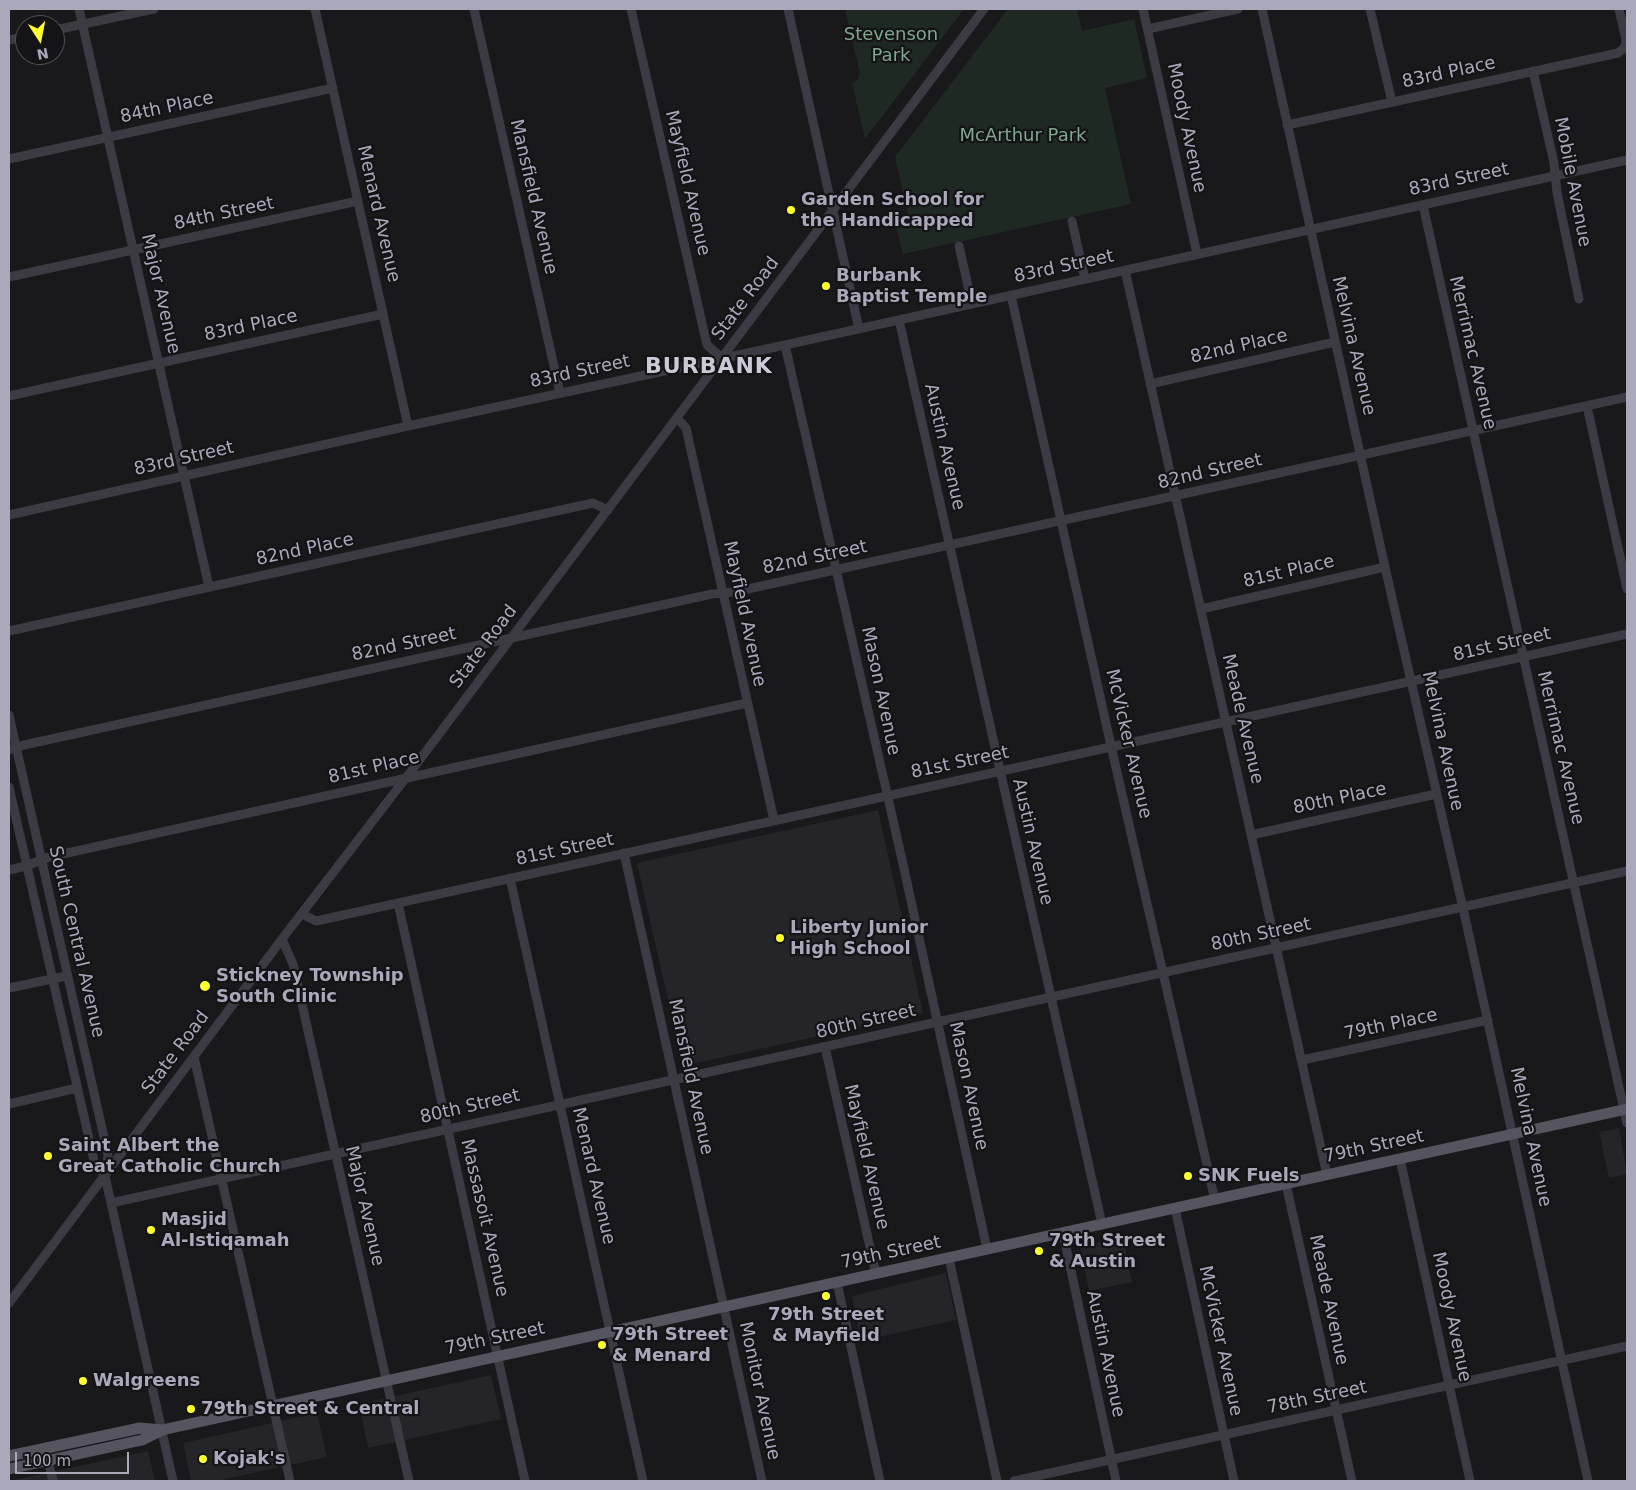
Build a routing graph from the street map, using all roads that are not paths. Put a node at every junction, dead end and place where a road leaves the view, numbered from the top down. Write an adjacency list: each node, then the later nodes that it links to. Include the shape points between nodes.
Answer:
1 (79, 9): 13 (street, Major Avenue)
2 (154, 9): 13 (street)
3 (315, 9): 17 (street, Menard Avenue)
4 (474, 9): 46 (street, Mansfield Avenue)
5 (630, 9): 43 (street, Mayfield Avenue, via 707,345)
6 (788, 9): 26 (street)
7 (984, 9): 26 (street, State Road)
8 (1143, 9): 15 (street, Moody Avenue)
9 (1238, 9): 15 (street)
10 (1262, 9): 19 (street, Melvina Avenue)
11 (1370, 9): 18 (street)
12 (1619, 9): 16 (street, 83rd Place, via 1626,40 1625,47 1618,53)
13 (83, 25): 14 (street); 20 (street, Major Avenue)
14 (65, 28)
15 (1148, 29): 31 (street, Moody Avenue)
16 (1533, 71): 18 (street, 83rd Place); 23 (street, Mobile Avenue)
17 (333, 88): 20 (street, 84th Place); 24 (street, Menard Avenue)
18 (1392, 102): 19 (street, 83rd Place)
19 (1287, 125): 28 (street, Melvina Avenue)
20 (108, 137): 21 (street, 84th Place); 30 (street, Major Avenue)
21 (9, 158)
22 (1627, 160): 23 (street, 83rd Street)
23 (1555, 176): 25 (street, 83rd Street); 36 (street, Mobile Avenue)
24 (358, 201): 30 (street, 84th Street); 38 (street, Menard Avenue)
25 (1423, 205): 28 (street, 83rd Street); 52 (street, Merrimac Avenue)
26 (833, 211): 40 (street); 43 (street, State Road)
27 (1072, 221): 34 (street)
28 (1310, 229): 31 (street, 83rd Street); 41 (street, Melvina Avenue)
29 (959, 246): 37 (street)
30 (134, 250): 33 (street, 84th Street); 44 (street, Major Avenue)
31 (1197, 254): 32 (street, 83rd Street)
32 (1125, 270): 34 (street, 83rd Street); 45 (street, Meade Avenue)
33 (9, 278)
34 (1085, 279): 35 (street, 83rd Street)
35 (1011, 295): 37 (street, 83rd Street); 58 (street, McVicker Avenue)
36 (1579, 299)
37 (972, 304): 39 (street, 83rd Street)
38 (383, 314): 44 (street, 83rd Place); 51 (street, Menard Avenue)
39 (899, 320): 40 (street, 83rd Street); 59 (street, Austin Avenue)
40 (859, 329): 42 (street, 83rd Street)
41 (1335, 342): 45 (street, 82nd Place); 53 (street, Melvina Avenue)
42 (785, 345): 43 (street, 83rd Street); 61 (street, Mason Avenue)
43 (722, 358): 46 (street, 83rd Street); 50 (street, State Road)
44 (159, 363): 47 (street, 83rd Place); 54 (street, Major Avenue)
45 (1150, 384): 55 (street, Meade Avenue)
46 (560, 393): 51 (street, 83rd Street)
47 (9, 396)
48 (1627, 397): 49 (street, 82nd Street)
49 (1587, 406): 52 (street, 82nd Street); 63 (street)
50 (677, 418): 56 (street, State Road); 64 (street, Mayfield Avenue, via 686,428)
51 (408, 426): 54 (street, 83rd Street)
52 (1473, 431): 53 (street, 82nd Street); 69 (street, Merrimac Avenue)
53 (1360, 455): 55 (street, 82nd Street); 60 (street, Melvina Avenue)
54 (184, 476): 57 (street, 83rd Street); 62 (street, Major Avenue)
55 (1175, 496): 58 (street, 82nd Street); 65 (street, Meade Avenue)
56 (608, 510): 62 (street, 82nd Place, via 593,503); 68 (street, State Road)
57 (9, 515)
58 (1062, 521): 59 (street, 82nd Street); 74 (street, McVicker Avenue)
59 (949, 546): 61 (street, 82nd Street); 76 (street, Austin Avenue)
60 (1385, 567): 65 (street, 81st Place); 70 (street, Melvina Avenue)
61 (837, 570): 64 (street, 82nd Street); 80 (street, Mason Avenue)
62 (209, 587): 66 (street, 82nd Place)
63 (1627, 589)
64 (723, 593): 68 (street, 82nd Street); 71 (street, Mayfield Avenue)
65 (1201, 609): 73 (street, Meade Avenue)
66 (9, 631)
67 (1627, 634): 69 (street, 81st Street)
68 (512, 638): 75 (street, 82nd Street); 77 (street, State Road)
69 (1524, 657): 70 (street, 81st Street); 89 (street, Merrimac Avenue)
70 (1412, 681): 73 (street, 81st Street); 79 (street, Melvina Avenue)
71 (747, 703): 77 (street, 81st Place); 81 (street, Mayfield Avenue)
72 (9, 716): 75 (street, South Central Avenue)
73 (1226, 721): 74 (street, 81st Street); 82 (street, Meade Avenue)
74 (1111, 746): 76 (street, 81st Street); 95 (street, McVicker Avenue)
75 (12, 749): 84 (street, South Central Avenue)
76 (1000, 771): 80 (street, 81st Street); 99 (street, Austin Avenue)
77 (406, 778): 84 (street, 81st Place); 92 (street, State Road)
78 (9, 787): 85 (street, South Central Avenue)
79 (1436, 794): 82 (street, 80th Place); 91 (street, Melvina Avenue)
80 (887, 796): 81 (street, 81st Street); 101 (street, Mason Avenue)
81 (774, 820): 83 (street, 81st Street)
82 (1251, 835): 94 (street, Meade Avenue)
83 (624, 853): 88 (street, 81st Street); 105 (street, Mansfield Avenue)
84 (40, 860): 85 (street, 81st Place); 96 (street, South Central Avenue)
85 (26, 866): 86 (street, 81st Place); 97 (street, South Central Avenue)
86 (9, 870)
87 (1627, 871): 89 (street, 80th Street)
88 (510, 878): 90 (street, 81st Street); 108 (street, Menard Avenue)
89 (1574, 882): 91 (street, 80th Street); 109 (street, Merrimac Avenue)
90 (398, 903): 92 (street, 81st Street, via 316,921); 111 (street, Massasoit Avenue)
91 (1463, 907): 94 (street, 80th Street); 100 (street, Melvina Avenue)
92 (302, 914): 93 (street, State Road)
93 (282, 939): 103 (street, State Road); 113 (street, Major Avenue, via 293,964)
94 (1277, 948): 95 (street, 80th Street); 104 (street, Meade Avenue)
95 (1164, 973): 99 (street, 80th Street); 119 (street, McVicker Avenue)
96 (66, 976): 97 (street); 116 (street, South Central Avenue, via 108,1155)
97 (52, 979): 98 (street); 106 (street, South Central Avenue)
98 (9, 988)
99 (1050, 997): 101 (street, 80th Street); 122 (street, Austin Avenue)
100 (1488, 1020): 104 (street, 79th Place); 112 (street, Melvina Avenue)
101 (938, 1022): 102 (street, 80th Street); 124 (street, Mason Avenue)
102 (825, 1048): 105 (street, 80th Street); 126 (street, Mayfield Avenue)
103 (194, 1057): 116 (street, State Road); 117 (street)
104 (1302, 1060): 115 (street, Meade Avenue)
105 (674, 1080): 108 (street, 80th Street); 129 (street, Mansfield Avenue)
106 (77, 1088): 107 (street); 116 (street, South Central Avenue, via 95,1165)
107 (9, 1104)
108 (560, 1104): 111 (street, 80th Street); 130 (street, Menard Avenue)
109 (1626, 1110): 110 (street, Merrimac Avenue); 112 (main road, 79th Street)
110 (1627, 1123)
111 (448, 1128): 113 (street, 80th Street); 132 (street, Massasoit Avenue)
112 (1513, 1134): 114 (main road, 79th Street); 133 (street, Melvina Avenue)
113 (336, 1154): 117 (street, 80th Street); 134 (street, Major Avenue)
114 (1400, 1159): 115 (main road, 79th Street); 135 (street, Moody Avenue)
115 (1327, 1175): 118 (main road, 79th Street)
116 (105, 1176): 120 (street, South Central Avenue); 128 (street, State Road)
117 (222, 1178): 120 (street, 80th Street); 136 (street)
118 (1286, 1184): 119 (main road, 79th Street); 137 (street, Meade Avenue)
119 (1215, 1200): 121 (main road, 79th Street)
120 (111, 1203): 138 (street, South Central Avenue)
121 (1175, 1208): 122 (main road, 79th Street); 139 (street, McVicker Avenue)
122 (1102, 1224): 123 (main road, 79th Street)
123 (1063, 1233): 124 (main road, 79th Street); 143 (street, Austin Avenue)
124 (987, 1249): 125 (main road, 79th Street)
125 (949, 1258): 126 (main road, 79th Street); 153 (street)
126 (876, 1274): 127 (main road, 79th Street)
127 (837, 1282): 129 (main road, 79th Street); 152 (street)
128 (9, 1303)
129 (725, 1307): 130 (main road, 79th Street); 151 (street, Monitor Avenue)
130 (611, 1332): 132 (main road, 79th Street); 150 (street, Menard Avenue)
131 (1627, 1346): 133 (street, 78th Street)
132 (499, 1356): 134 (main road, 79th Street); 149 (street, Massasoit Avenue)
133 (1562, 1361): 135 (street, 78th Street); 159 (street, Melvina Avenue)
134 (387, 1381): 136 (main road, 79th Street); 148 (street, Major Avenue)
135 (1450, 1385): 137 (street, 78th Street); 158 (street, Moody Avenue)
136 (274, 1406): 138 (main road, 79th Street); 147 (street)
137 (1336, 1410): 139 (street, 78th Street); 157 (street, Meade Avenue)
138 (162, 1430): 140 (main road, 79th Street, via 140,1428); 142 (main road, 79th Street, via 142,1440); 146 (street, South Central Avenue)
139 (1224, 1435): 143 (street, 78th Street); 156 (street, McVicker Avenue)
140 (45, 1448): 141 (main road, 79th Street); 142 (street)
141 (9, 1456)
142 (48, 1460): 144 (main road, 79th Street); 145 (street)
143 (1111, 1460): 154 (street, 78th Street); 155 (street, Austin Avenue)
144 (9, 1469)
145 (53, 1481)
146 (173, 1481)
147 (290, 1481)
148 (409, 1481)
149 (526, 1481)
150 (643, 1481)
151 (762, 1481)
152 (880, 1481)
153 (997, 1481)
154 (1014, 1481)
155 (1116, 1481)
156 (1234, 1481)
157 (1352, 1481)
158 (1470, 1481)
159 (1588, 1481)

